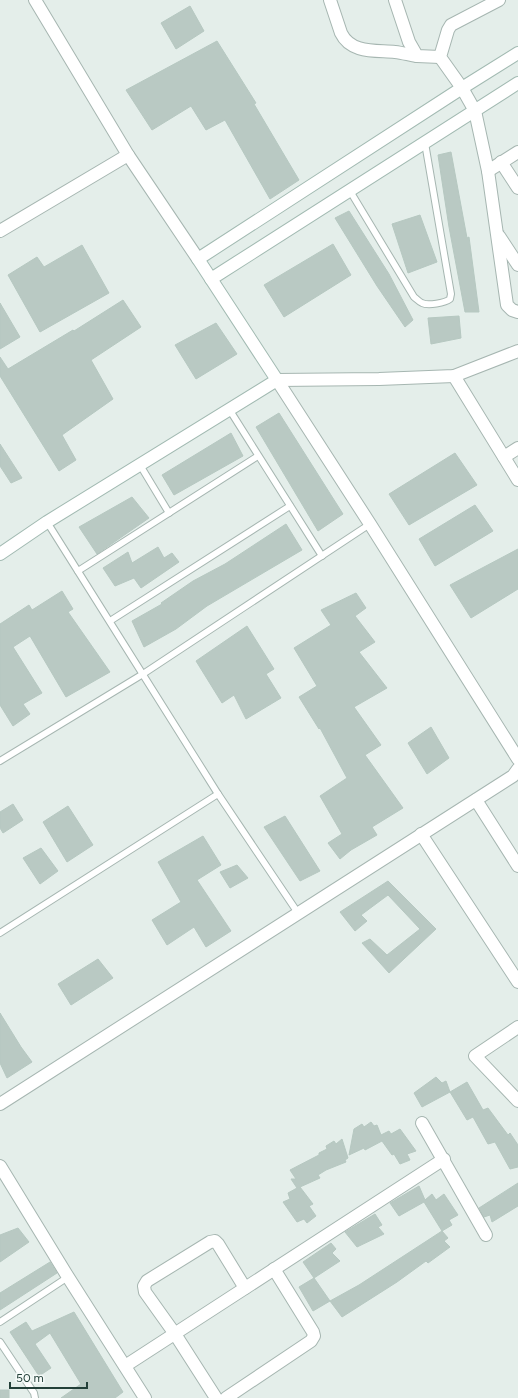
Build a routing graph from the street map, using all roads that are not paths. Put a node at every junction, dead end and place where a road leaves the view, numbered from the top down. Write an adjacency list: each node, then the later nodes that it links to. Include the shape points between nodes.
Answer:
1 (35, 0): 13 (street)
2 (330, 0): 6 (street, via 344,38 351,44 362,50)
3 (395, 0): 6 (street, via 409,42)
4 (499, 0): 7 (street, via 451,25)
5 (518, 53): 9 (street)
6 (417, 56): 7 (street)
7 (440, 57): 9 (street)
8 (518, 82): 10 (street)
9 (462, 88): 10 (street); 20 (street)
10 (476, 111): 11 (street); 15 (street)
11 (425, 143): 17 (street); 17 (lane, via 451,294 446,302 426,304 414,297)
12 (518, 152): 14 (street)
13 (128, 155): 18 (street); 20 (street)
14 (501, 162): 15 (street); 16 (street)
15 (488, 170): 19 (street)
16 (518, 188)
17 (350, 191): 22 (street)
18 (0, 231)
19 (497, 233): 21 (street); 23 (street, via 508,305)
20 (198, 259): 22 (street)
21 (518, 265)
22 (211, 279): 26 (street)
23 (518, 312)
24 (518, 351): 25 (street)
25 (454, 376): 26 (street); 30 (street)
26 (277, 380): 27 (street); 36 (street)
27 (229, 409): 29 (lane); 31 (street)
28 (518, 448): 30 (street)
29 (258, 456): 33 (lane); 34 (lane)
30 (504, 457): 32 (street)
31 (140, 465): 34 (lane); 35 (street)
32 (518, 480)
33 (290, 506): 38 (lane); 40 (lane)
34 (169, 513): 39 (lane)
35 (47, 522): 37 (street); 39 (lane)
36 (370, 524): 38 (lane); 42 (street)
37 (0, 554)
38 (322, 556): 41 (lane)
39 (78, 571): 40 (lane)
40 (110, 621): 41 (lane)
41 (143, 674): 43 (lane); 45 (lane)
42 (518, 759)
43 (0, 760)
44 (518, 769): 46 (street, via 513,776)
45 (218, 794): 49 (lane); 50 (lane)
46 (476, 800): 47 (street); 48 (street)
47 (421, 834): 49 (street); 51 (street)
48 (518, 866)
49 (298, 913): 54 (street)
50 (0, 933)
51 (518, 982)
52 (518, 1027): 53 (street, via 475,1056)
53 (518, 1101)
54 (0, 1104)
55 (422, 1123): 56 (street)
56 (444, 1159): 58 (street); 59 (street)
57 (0, 1166): 60 (street)
58 (486, 1235)
59 (274, 1269): 61 (street); 69 (street, via 314,1336 311,1341)
60 (68, 1277): 62 (lane); 65 (street)
61 (245, 1288): 63 (street); 63 (street, via 215,1242 210,1242 147,1281 144,1286 145,1292)
62 (0, 1322)
63 (175, 1334): 65 (street); 68 (street)
64 (0, 1342): 66 (lane)
65 (125, 1366): 67 (street)
66 (35, 1398)
67 (145, 1398)
68 (216, 1398)
69 (226, 1398)

